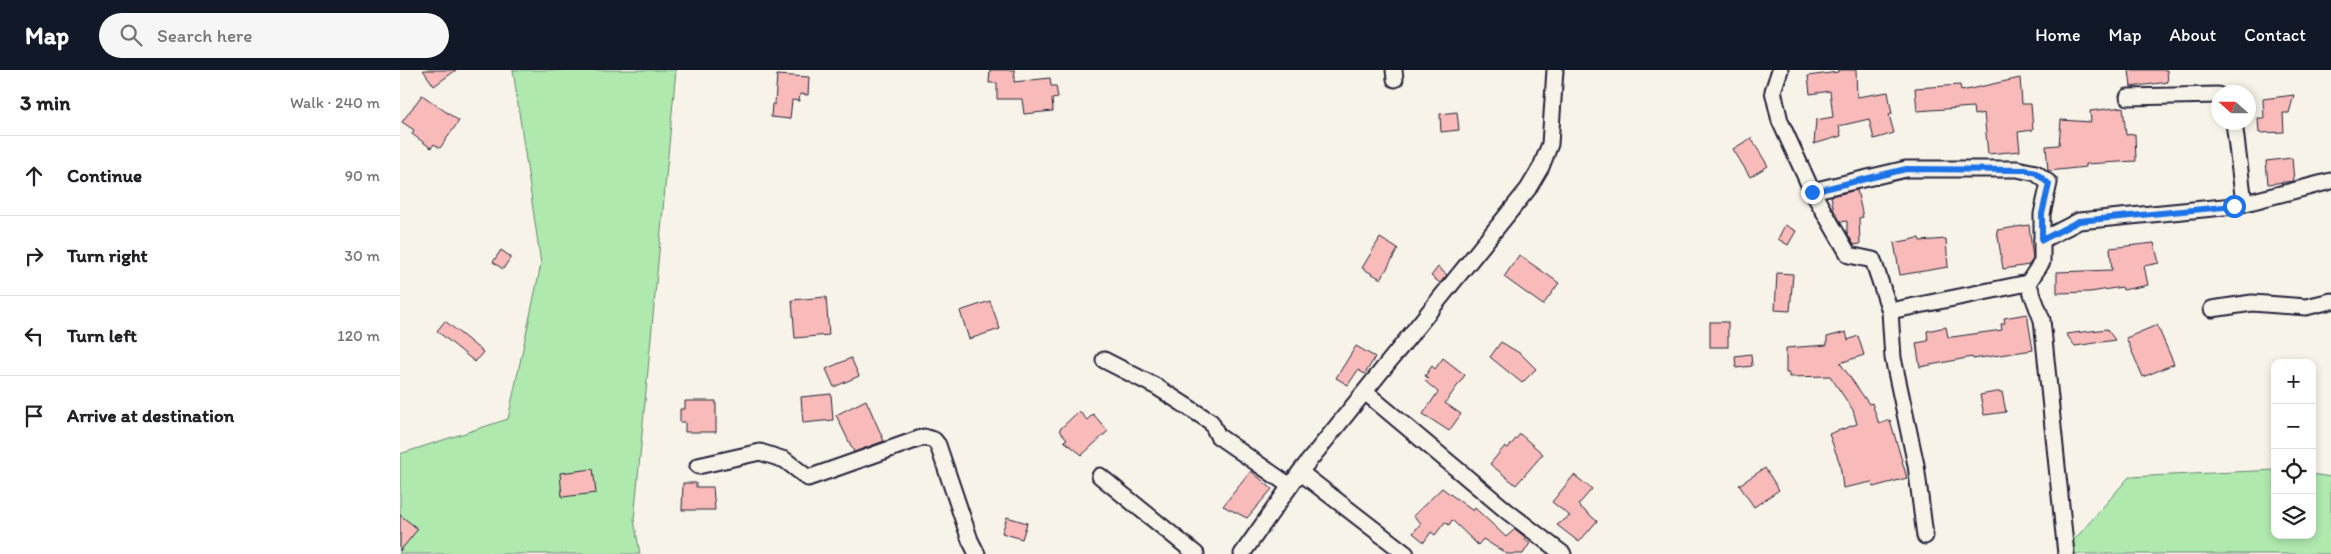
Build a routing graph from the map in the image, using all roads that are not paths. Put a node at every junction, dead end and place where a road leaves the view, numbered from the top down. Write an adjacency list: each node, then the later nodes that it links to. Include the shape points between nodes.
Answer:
1 (1555, 70): 15 (street, via 1550,144 1532,182)
2 (1780, 70): 7 (street, via 1774,91 1780,121)
3 (2211, 95): 4 (street)
4 (2128, 97)
5 (2235, 130): 8 (street)
6 (2331, 181): 8 (street)
7 (1812, 192): 9 (street, via 1906,169 2026,170 2036,173 2049,184 2042,214); 13 (street, via 1849,255 1873,260)
8 (2244, 203): 9 (street, via 2079,221)
9 (2042, 240): 10 (street, via 2042,262)
10 (2028, 283): 13 (street); 26 (street, via 2042,320)
11 (2331, 301): 12 (street, via 2306,307 2252,302)
12 (2212, 309)
13 (1890, 312): 20 (street, via 1894,358 1916,465)
14 (1104, 360): 19 (street, via 1156,387 1211,422 1218,436)
15 (1365, 392): 17 (street); 25 (street)
16 (698, 466): 21 (street, via 760,452 785,460 808,478 924,436 929,437 938,445)
17 (1300, 472): 19 (street); 24 (street)
18 (1100, 476): 22 (street)
19 (1290, 486): 23 (street)
20 (1925, 536)
21 (977, 554)
22 (1196, 554)
23 (1242, 554)
24 (1406, 554)
25 (1563, 554)
26 (2066, 554)

